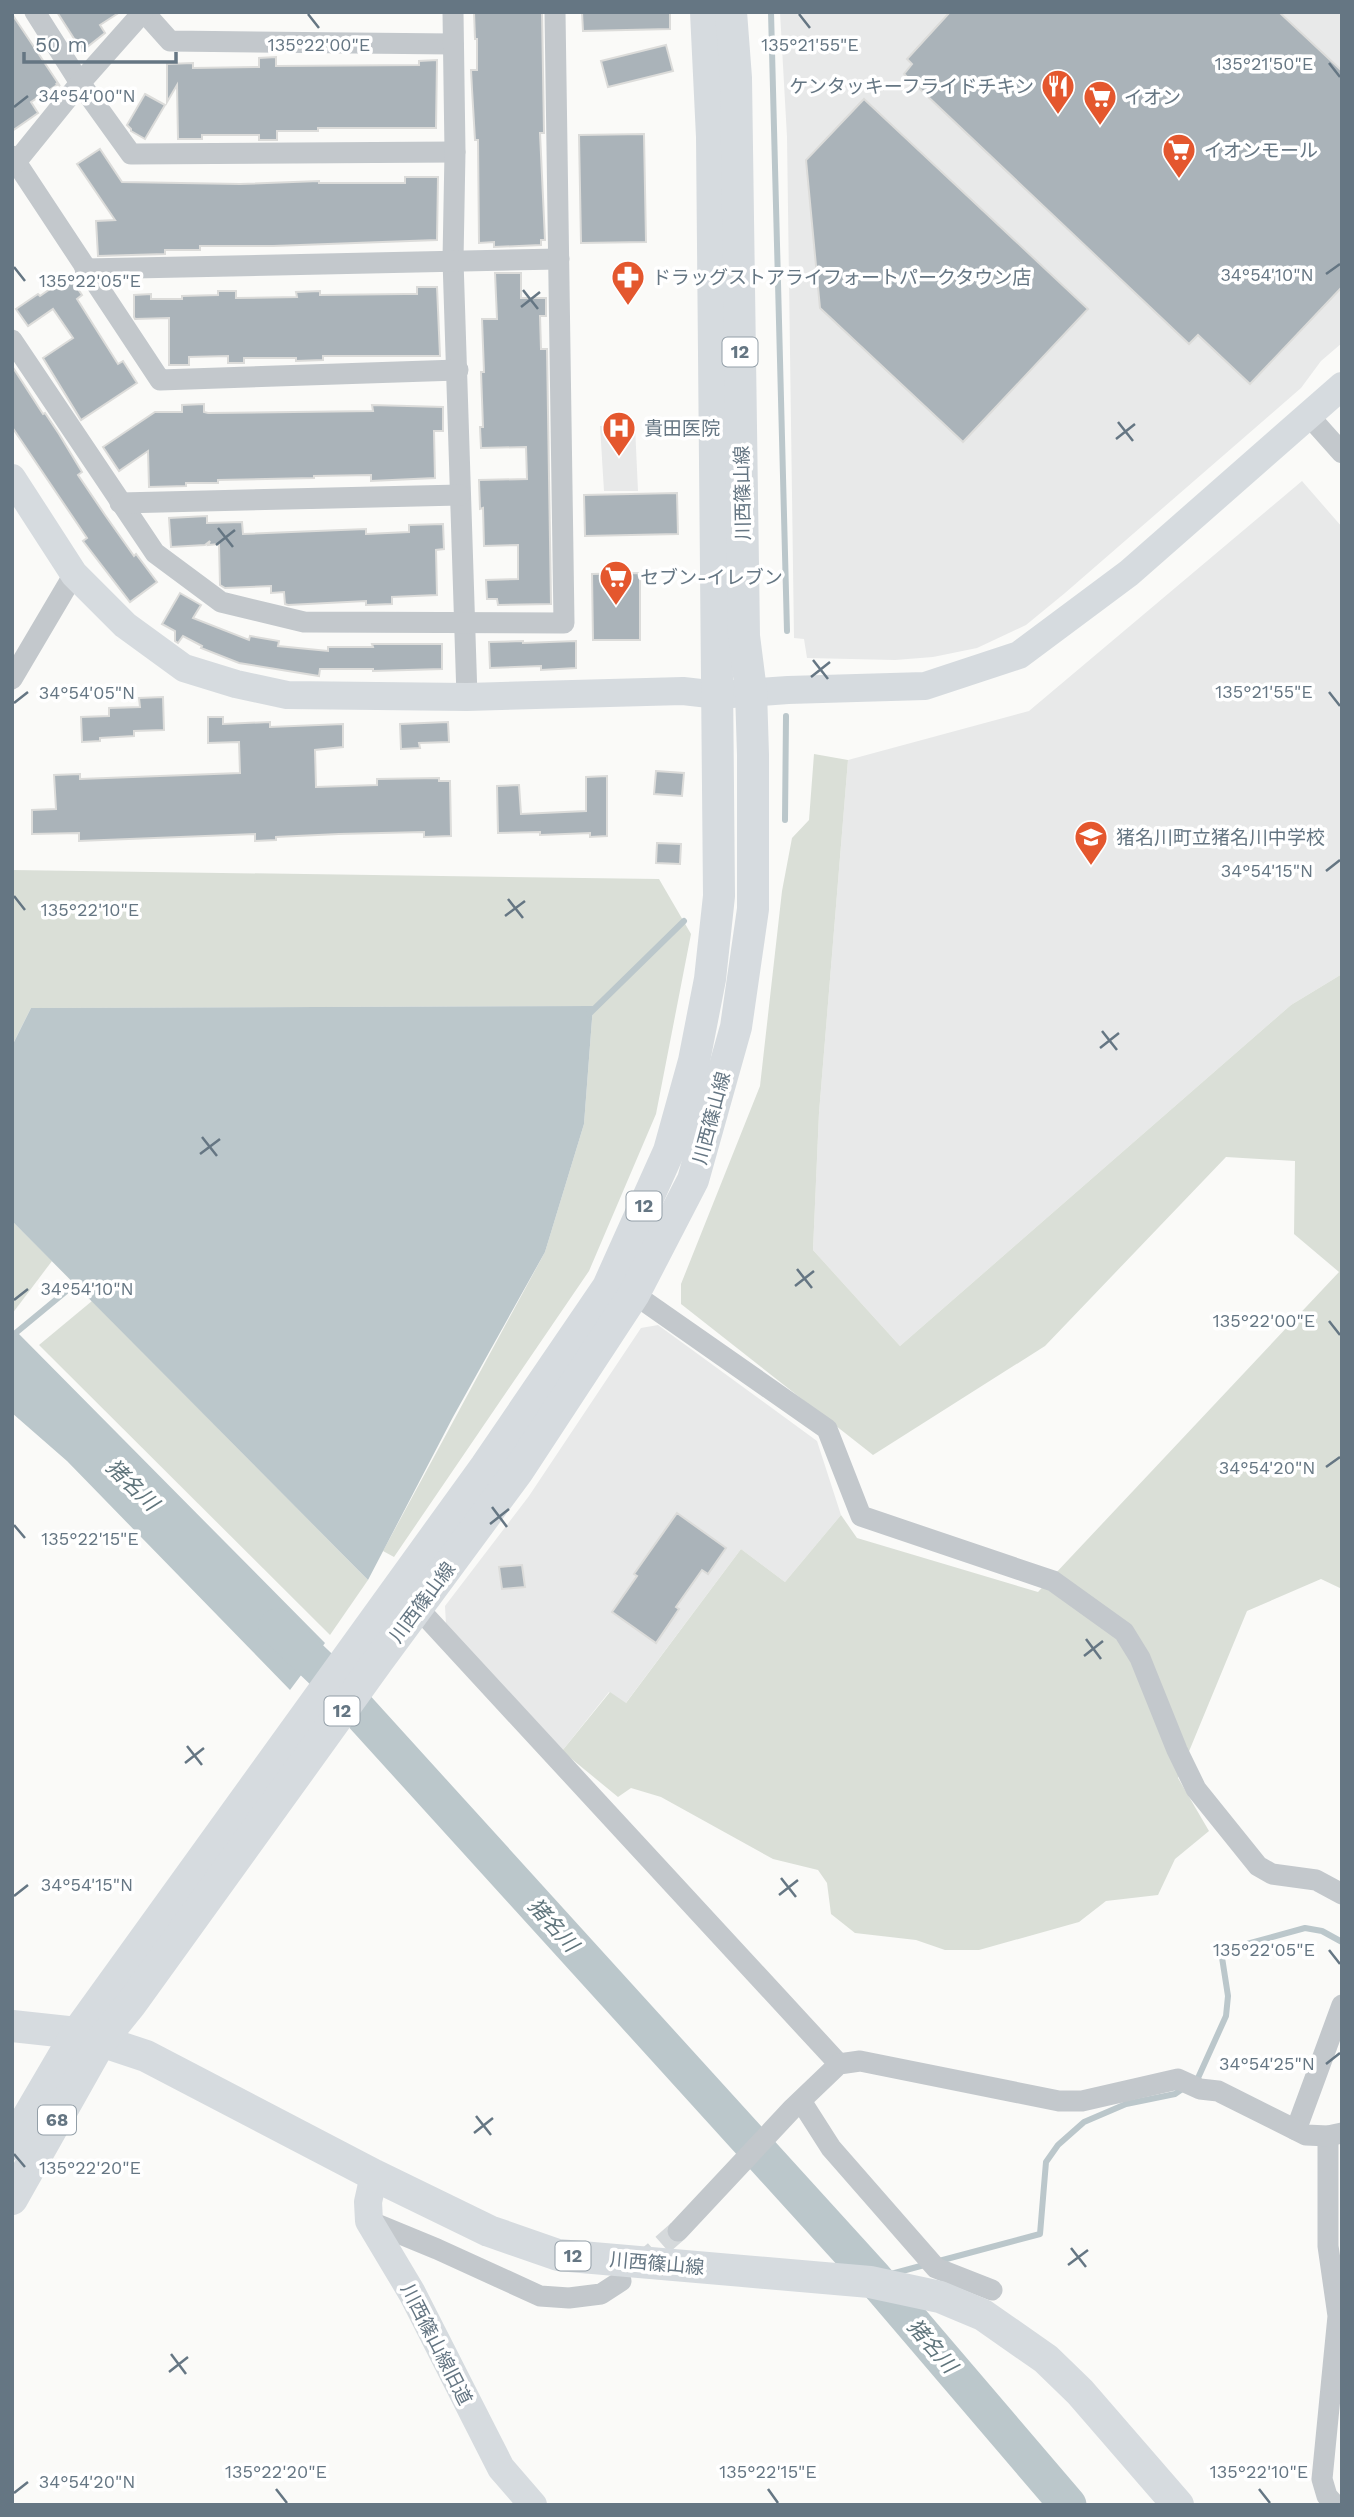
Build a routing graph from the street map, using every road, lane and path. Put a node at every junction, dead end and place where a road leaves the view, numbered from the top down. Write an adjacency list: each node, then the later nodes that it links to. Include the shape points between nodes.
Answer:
1 (35, 12): 8 (street)
2 (144, 12): 7 (street, via 170,41); 8 (street)
3 (453, 12): 7 (street)
4 (555, 12): 11 (street)
5 (706, 12): 26 (main road, 川西篠山線 / 12, via 712,136)
6 (731, 12): 25 (main road, 川西篠山線 / 12, via 737,78 744,636)
7 (453, 44): 9 (street)
8 (80, 83): 9 (street, via 131,154); 10 (street)
9 (455, 152): 12 (street)
10 (14, 162): 13 (street)
11 (559, 259): 12 (street); 23 (street, via 564,623)
12 (453, 260): 13 (street); 15 (street)
13 (85, 269): 15 (street, via 160,380)
14 (12, 340): 21 (street)
15 (457, 370): 20 (street)
16 (1342, 386): 17 (street)
17 (1309, 416): 18 (street); 25 (street, via 1129,573 1019,655 925,686)
18 (1342, 453)
19 (12, 478): 22 (street)
20 (460, 495): 21 (street); 23 (street)
21 (120, 503): 23 (street, via 155,553 221,602 304,622)
22 (74, 574): 24 (street); 27 (street, via 125,625 184,668 287,695)
23 (465, 623): 27 (street)
24 (12, 679)
25 (751, 691): 26 (street); 28 (main road, 川西篠山線 / 12, via 753,909 736,1027 693,1180)
26 (718, 695): 27 (street, via 683,691); 30 (main road, 川西篠山線 / 12, via 716,924 694,1061 669,1152 608,1287)
27 (467, 697)
28 (634, 1294): 29 (main road, 川西篠山線 / 12, via 518,1471); 31 (street, via 827,1429 861,1516 1052,1581 1124,1632 1140,1658 1196,1789 1258,1866 1272,1874 1316,1880)
29 (418, 1608): 30 (main road, 川西篠山線 / 12); 35 (street)
30 (368, 1651): 34 (main road, 川西篠山線 / 12)
31 (1342, 1894)
32 (1342, 2005): 37 (street)
33 (12, 2026): 34 (main road, 川西篠山線 / 12)
34 (89, 2037): 39 (main road, 68); 40 (main road, 川西篠山線 / 12, via 146,2056); 41 (main road, 68)
35 (839, 2064): 36 (street); 37 (street, via 860,2061 1059,2101 1082,2101 1178,2079 1217,2091)
36 (797, 2105): 44 (street); 46 (street, via 936,2268)
37 (1296, 2130): 38 (street, via 1306,2135)
38 (1335, 2134): 42 (street)
39 (12, 2144)
40 (374, 2175): 43 (street); 48 (main road, 川西篠山線 / 12, via 489,2231 558,2255 870,2282 940,2297 982,2315 1046,2359)
41 (12, 2199)
42 (1335, 2218): 49 (street, via 1328,2246 1338,2316 1322,2479)
43 (369, 2221): 45 (street, via 540,2296 601,2294); 47 (street, 川西篠山線旧道, via 412,2293 501,2468)
44 (678, 2231)
45 (621, 2281)
46 (992, 2290)
47 (533, 2505)
48 (1178, 2505)
49 (1335, 2505)

